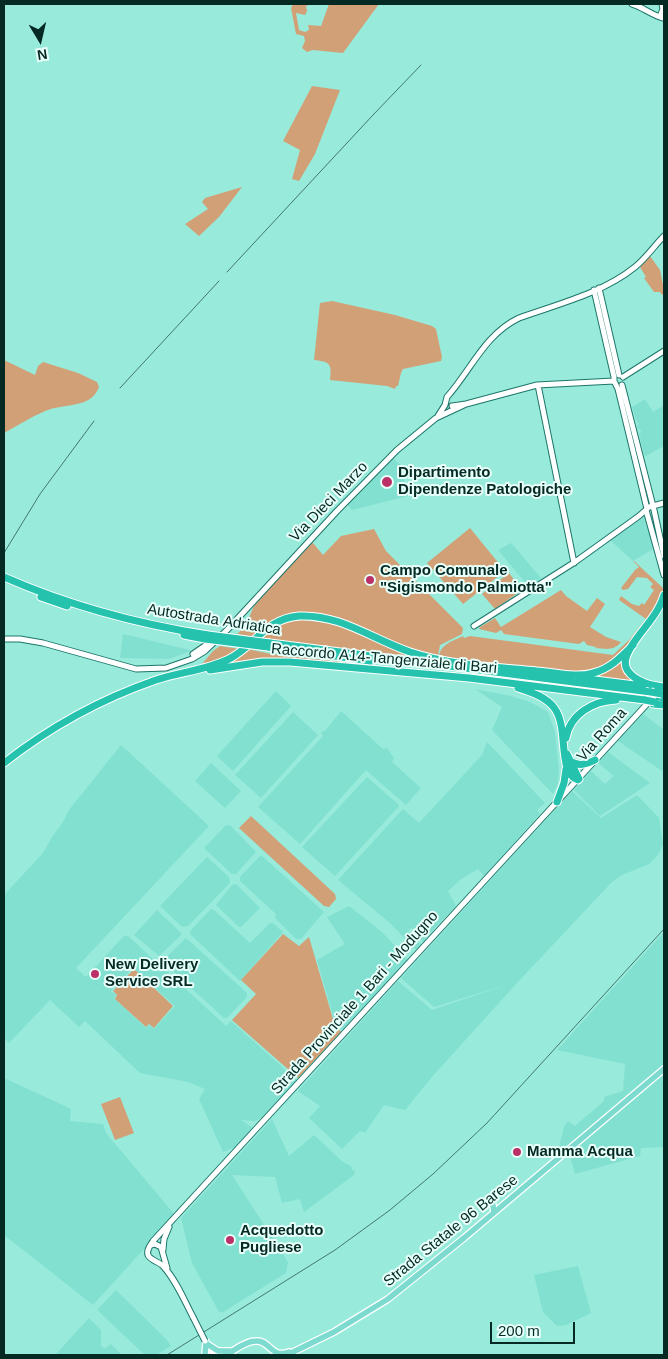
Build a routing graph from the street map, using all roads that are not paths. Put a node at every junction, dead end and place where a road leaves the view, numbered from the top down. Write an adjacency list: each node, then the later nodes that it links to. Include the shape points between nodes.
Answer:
1 (632, 4): 2 (street, via 650,13)
2 (663, 10)
3 (664, 236): 4 (street, via 636,266)
4 (597, 289): 6 (street); 8 (street, via 510,322 482,348 449,394)
5 (664, 351): 6 (street)
6 (618, 380): 7 (street); 10 (street)
7 (540, 384): 8 (street); 12 (street)
8 (448, 408): 19 (street, Via Dieci Marzo, via 416,433 336,511 228,630 200,654 181,664 156,669 129,668 44,643)
9 (662, 504): 10 (street)
10 (650, 511): 11 (street); 12 (street); 13 (street)
11 (664, 556)
12 (575, 562): 18 (street)
13 (664, 575)
14 (4, 577): 20 (highway, Autostrada Adriatica, via 115,616)
15 (4, 582): 20 (highway, Autostrada Adriatica, via 53,602 136,627)
16 (664, 595): 17 (highway)
17 (663, 607): 21 (highway)
18 (474, 626)
19 (4, 637)
20 (206, 637): 24 (highway, Autostrada Adriatica, bridge)
21 (633, 645): 22 (highway, via 610,666 586,675); 24 (highway, via 626,659 627,669)
22 (507, 669): 24 (highway, Raccordo A14-Tangenziale di Bari); 27 (highway, via 423,656 333,620 305,616 290,618 266,628 235,655 101,702 55,727)
23 (469, 678): 24 (highway, Raccordo A14-Tangenziale di Bari); 28 (highway, Raccordo A14-Tangenziale di Bari, via 280,662 216,668 151,686 88,713 37,743); 29 (highway, via 521,689 548,702 562,724)
24 (657, 695): 25 (street, Via Roma); 26 (highway, via 604,701 589,706 571,724 566,735)
25 (595, 760): 26 (highway, via 584,765); 30 (street, Via Roma)
26 (570, 761): 30 (highway)
27 (4, 763)
28 (4, 768)
29 (566, 769): 30 (highway, via 571,777); 31 (highway)
30 (578, 779): 31 (street, Via Roma)
31 (557, 802): 36 (street, Strada Provinciale 1 Bari - Modugno)
32 (664, 1069): 34 (main road, Strada Statale 96 Barese)
33 (664, 1074): 50 (main road, Strada Statale 96 Barese, via 391,1301)
34 (502, 1206): 35 (main road, Strada Statale 96 Barese); 35 (main road, via 492,1200)
35 (494, 1212): 41 (main road, Strada Statale 96 Barese, via 388,1299)
36 (172, 1222): 37 (street, Strada Provinciale 1 Bari - Modugno); 38 (street, Strada Provinciale 1 Bari - Modugno)
37 (151, 1245): 38 (street, via 159,1245); 39 (street, via 148,1255)
38 (163, 1251): 39 (street, via 160,1258); 40 (street)
39 (154, 1260): 40 (street)
40 (168, 1274): 42 (street, bridge)
41 (318, 1340): 43 (main road, via 283,1354); 49 (main road, Strada Statale 96 Barese)
42 (206, 1342): 44 (main road, via 221,1351); 45 (street); 46 (main road)
43 (266, 1344): 44 (main road, via 255,1341); 48 (main road)
44 (235, 1350): 47 (main road)
45 (211, 1354)
46 (205, 1355)
47 (226, 1355)
48 (269, 1355)
49 (287, 1355)
50 (296, 1355)

